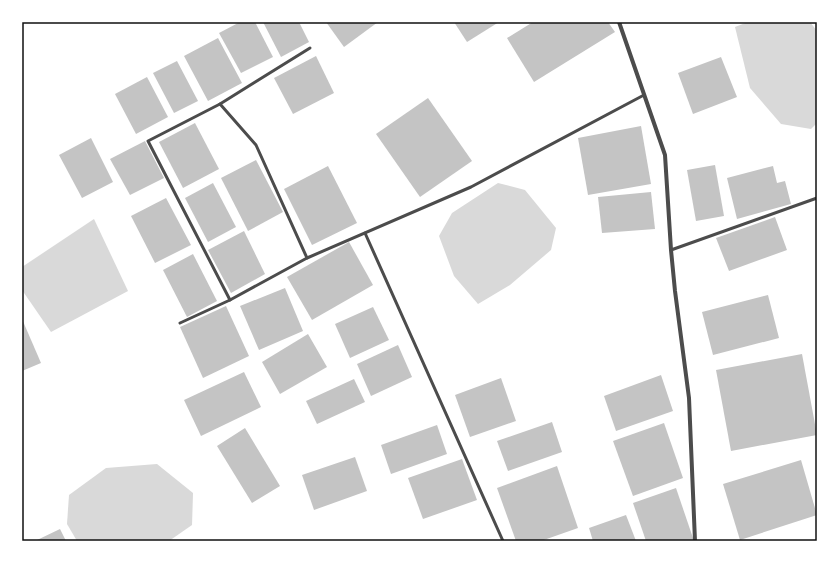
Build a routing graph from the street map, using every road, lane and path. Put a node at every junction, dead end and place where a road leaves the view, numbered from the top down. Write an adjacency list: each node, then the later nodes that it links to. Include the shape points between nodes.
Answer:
1 (619, 22): 3 (street)
2 (310, 48): 4 (lane)
3 (644, 95): 6 (lane, via 471,187); 7 (street, via 665,154)
4 (220, 104): 8 (lane, via 256,145); 9 (lane, via 148,141)
5 (817, 198): 7 (lane)
6 (364, 233): 8 (lane); 11 (lane)
7 (671, 250): 12 (street, via 689,398)
8 (307, 258): 9 (lane)
9 (230, 300): 10 (lane)
10 (180, 323)
11 (502, 541)
12 (695, 541)

